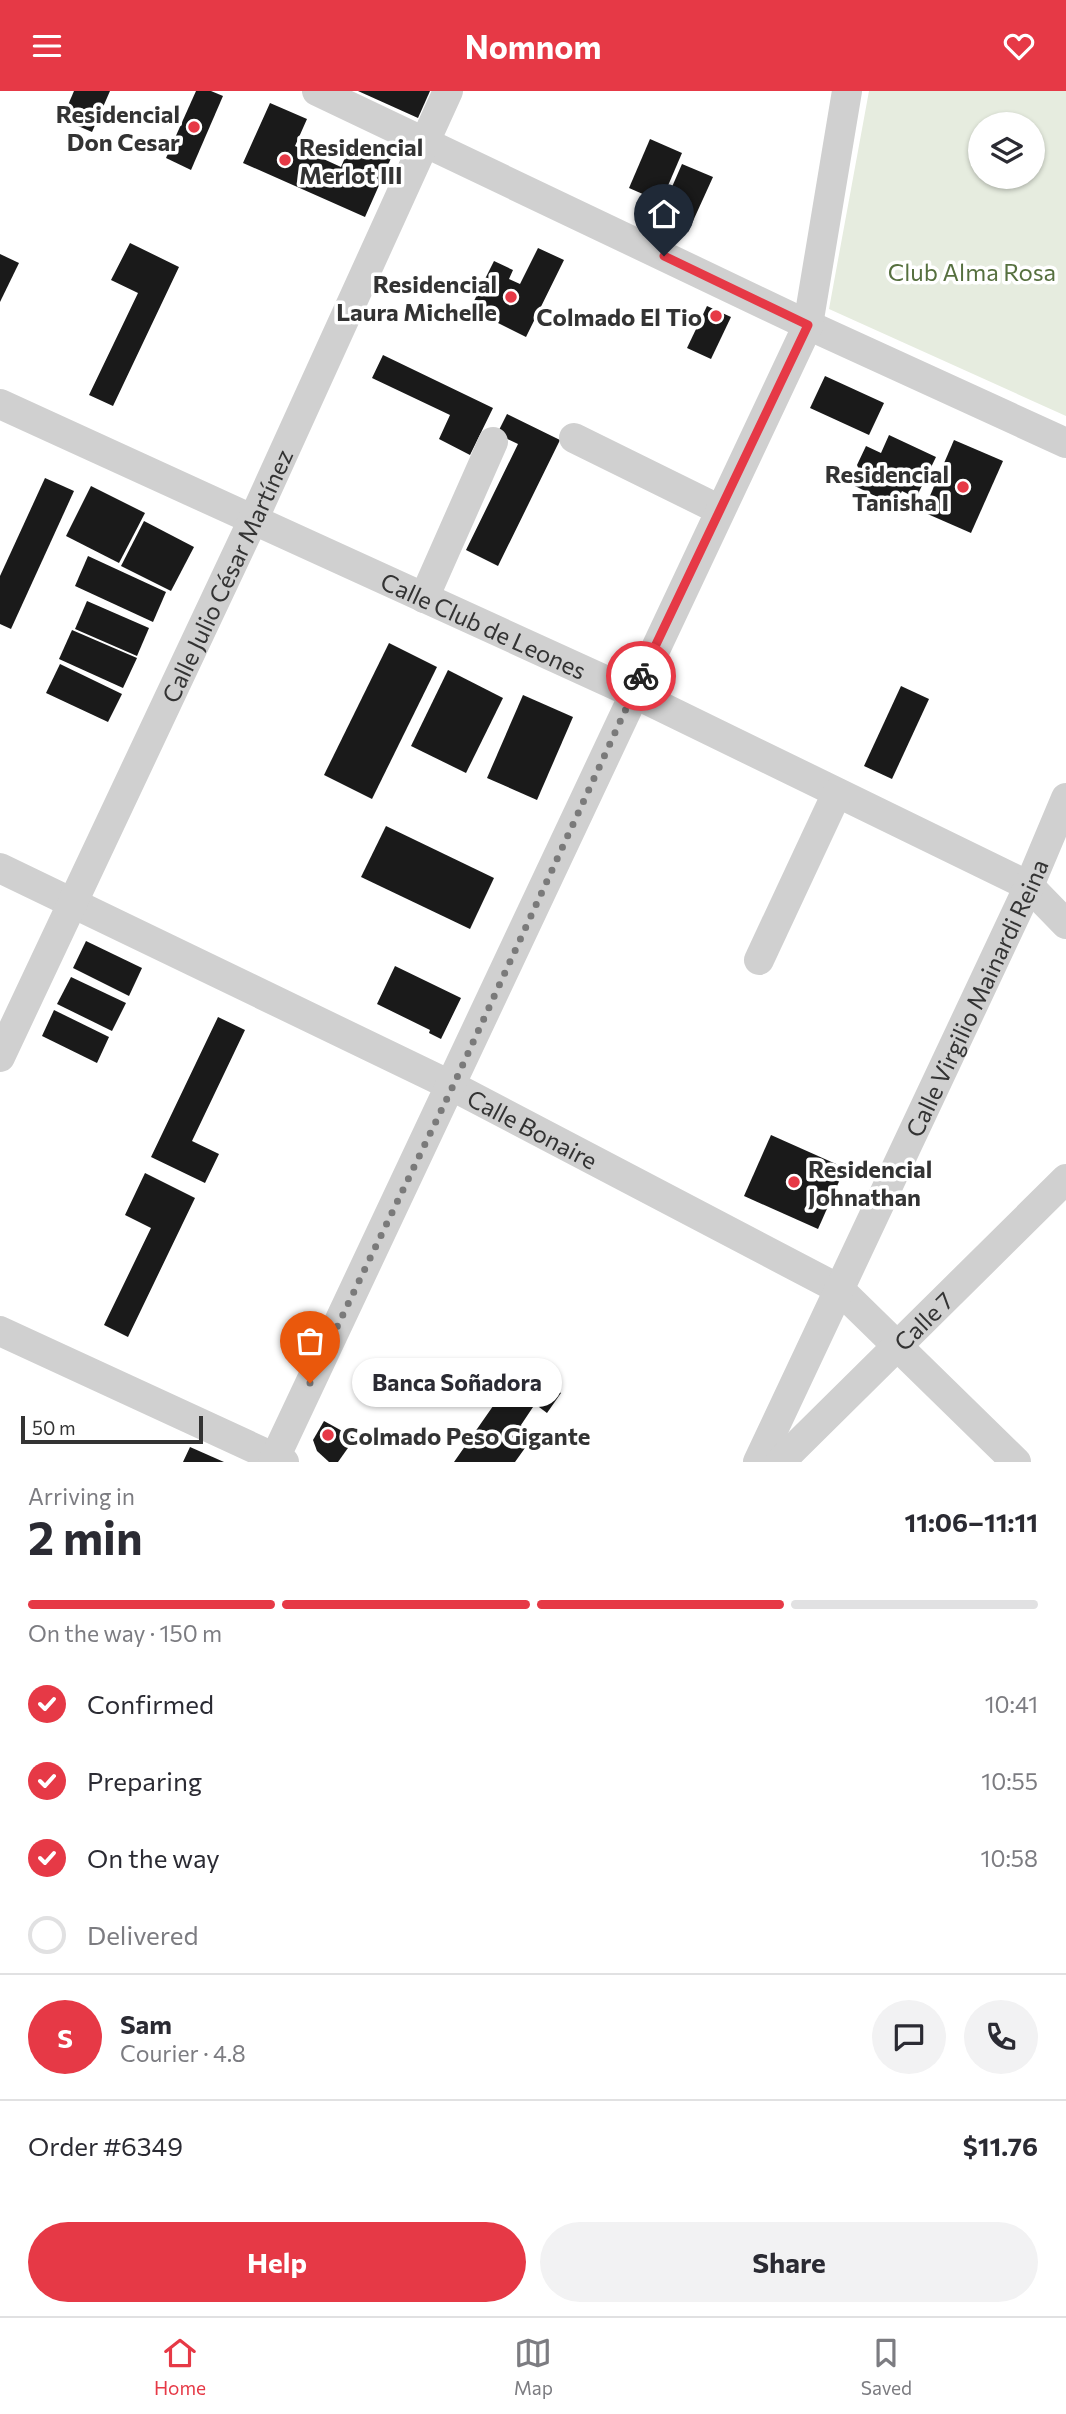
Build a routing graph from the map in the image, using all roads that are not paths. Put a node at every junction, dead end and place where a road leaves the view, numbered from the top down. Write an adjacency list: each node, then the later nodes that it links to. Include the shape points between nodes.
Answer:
1 (317, 91): 4 (street)
2 (448, 91): 4 (street, Calle Julio César Martínez)
3 (847, 91): 5 (street)
4 (424, 141): 5 (street); 11 (street, Calle Julio César Martínez)
5 (808, 325): 9 (street); 10 (street)
6 (0, 404): 11 (street, Calle Club de Leones)
7 (574, 438): 10 (street)
8 (493, 442): 12 (street)
9 (1066, 443)
10 (720, 510): 13 (street)
11 (253, 520): 12 (street, Calle Club de Leones); 18 (street, Calle Julio César Martínez)
12 (424, 598): 13 (street, Calle Club de Leones)
13 (633, 693): 14 (street, Calle Club de Leones); 22 (street)
14 (837, 793): 17 (street, Calle Club de Leones); 20 (street)
15 (1066, 798): 17 (street, Calle Virgilio Mainardi Reina)
16 (0, 868): 18 (street, Calle Bonaire)
17 (1028, 886): 19 (street, Calle Club de Leones); 24 (street, Calle Virgilio Mainardi Reina)
18 (72, 903): 21 (street, Calle Julio César Martínez); 22 (street, Calle Bonaire)
19 (1066, 923)
20 (760, 960)
21 (0, 1057)
22 (453, 1086): 24 (street, Calle Bonaire); 27 (street)
23 (1066, 1179): 26 (street, Calle 7)
24 (839, 1289): 26 (street, Calle Bonaire); 28 (street, Calle Virgilio Mainardi Reina)
25 (0, 1331): 27 (street)
26 (900, 1346): 29 (street, Calle 7); 30 (street, Calle Bonaire)
27 (277, 1460)
28 (758, 1462)
29 (780, 1462)
30 (1016, 1462)

